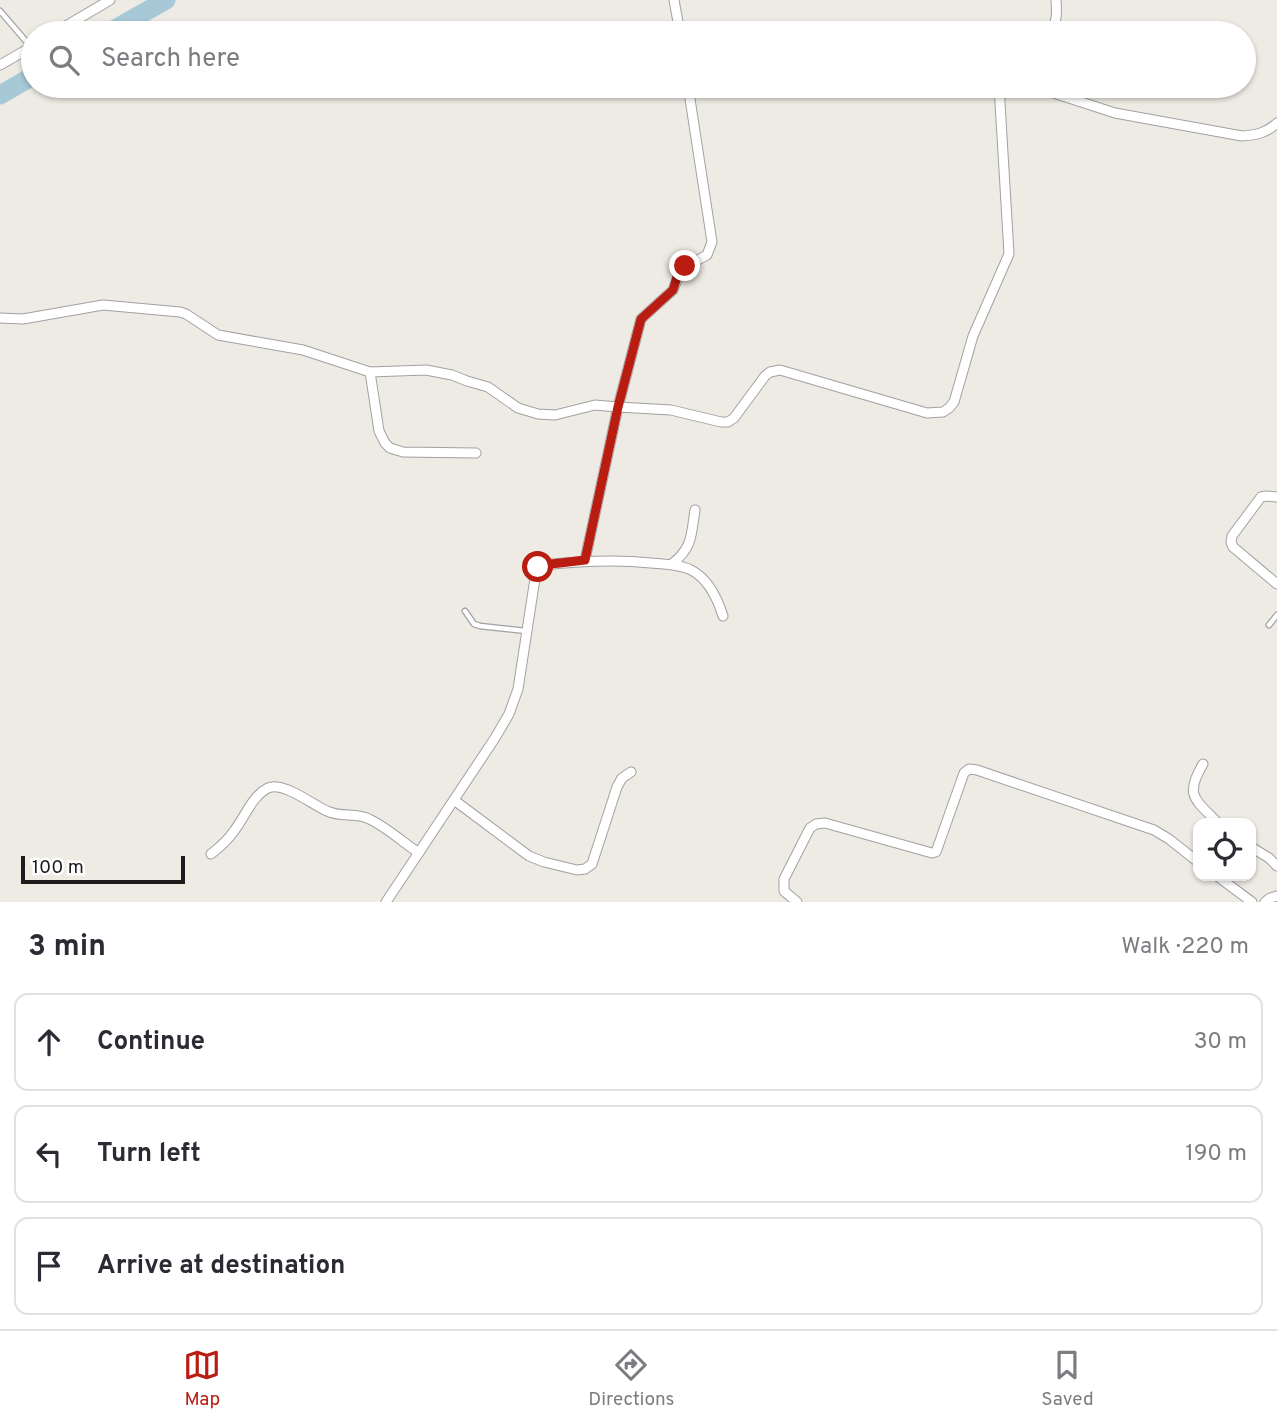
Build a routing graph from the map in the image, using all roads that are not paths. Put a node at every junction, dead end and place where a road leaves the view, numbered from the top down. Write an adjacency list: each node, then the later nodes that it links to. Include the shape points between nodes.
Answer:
1 (110, 0): 5 (street)
2 (674, 0): 6 (street)
3 (1056, 0): 7 (street)
4 (0, 12): 8 (lane)
5 (74, 21)
6 (678, 21)
7 (1055, 21)
8 (21, 34)
9 (21, 53): 10 (street)
10 (0, 65)
11 (690, 98): 17 (street, via 712,242 707,255 682,268 673,290 641,319)
12 (1000, 98): 17 (street, via 1009,254 973,336 949,408 927,413 780,370 765,376 728,422 671,410)
13 (1069, 98): 14 (street, via 1115,113 1242,136 1269,130)
14 (1277, 123)
15 (0, 318): 16 (street, via 23,319 103,305 180,312 218,335 303,350)
16 (370, 372): 17 (street, via 436,371 488,387 518,408 543,415 595,405); 18 (street, via 379,431 390,448)
17 (618, 407): 21 (street)
18 (476, 453)
19 (1277, 497): 23 (street, via 1261,497 1231,542)
20 (695, 510): 22 (street, via 689,545)
21 (585, 560): 22 (street); 28 (street, via 538,567)
22 (672, 564): 25 (street, via 698,575 713,592)
23 (1277, 584)
24 (464, 611): 28 (lane, via 480,626)
25 (723, 615)
26 (1277, 615): 27 (lane)
27 (1269, 625)
28 (528, 632): 31 (street, via 509,714)
29 (1203, 764): 32 (street, via 1192,793)
30 (631, 772): 31 (street, via 617,787 592,864 585,869 529,856)
31 (454, 800): 34 (street)
32 (1213, 818)
33 (1256, 849): 37 (street)
34 (419, 853): 35 (street, via 370,819 330,813 275,786 256,798 228,839); 40 (street)
35 (211, 854)
36 (1193, 858): 41 (street, via 1154,831 969,769 936,852 825,823 810,828 784,879 784,891)
37 (1277, 866)
38 (1224, 881): 42 (street)
39 (1277, 896): 43 (street)
40 (386, 902)
41 (797, 902)
42 (1252, 902)
43 (1265, 902)

